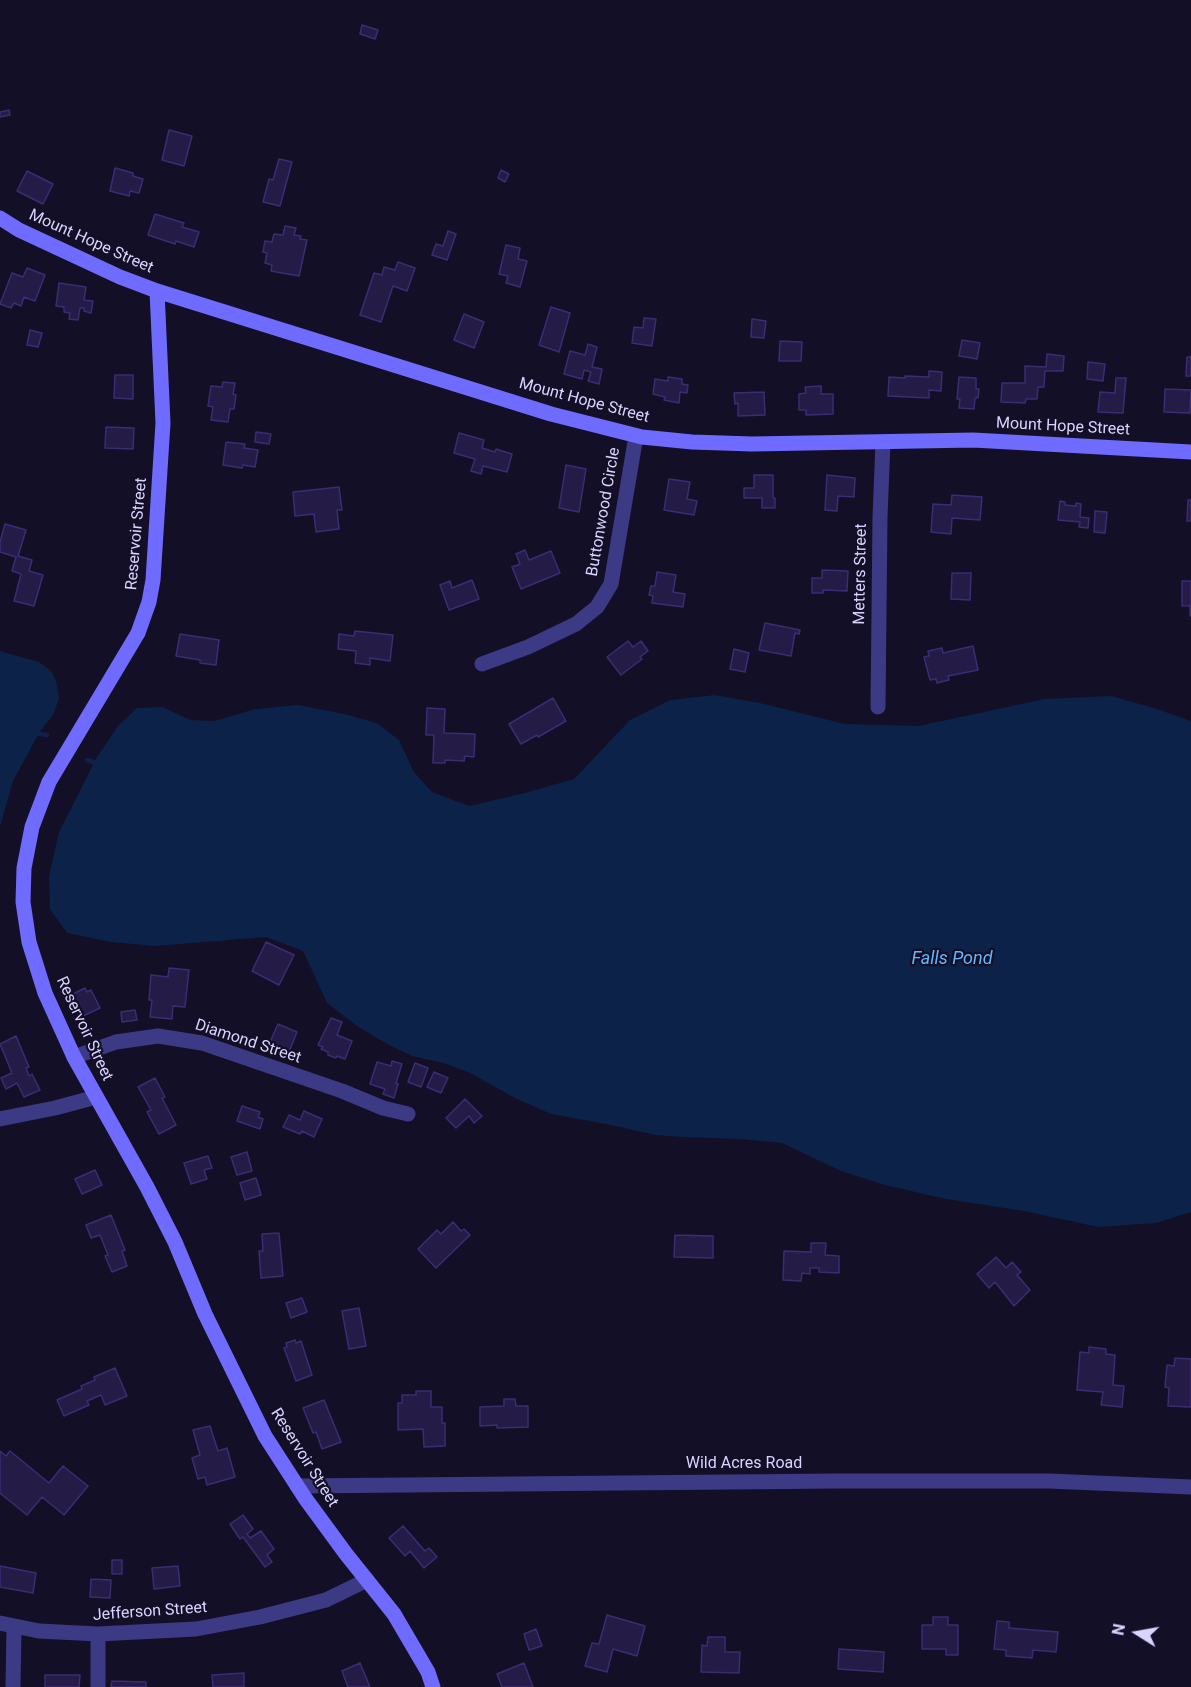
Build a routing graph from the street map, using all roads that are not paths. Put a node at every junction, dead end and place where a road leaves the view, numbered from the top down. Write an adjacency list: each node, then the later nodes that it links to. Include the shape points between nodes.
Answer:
1 (0, 218): 2 (street, Mount Hope Street)
2 (157, 291): 3 (street, Mount Hope Street, via 551,414); 8 (street, Reservoir Street, via 163,423 149,602 138,633 49,782 32,827 24,868 23,902 29,942 45,993)
3 (636, 436): 4 (street, Mount Hope Street, via 692,442); 6 (street, Buttonwood Circle, via 611,584 597,607 576,624)
4 (884, 442): 5 (street, Mount Hope Street, via 974,440); 7 (street, Metters Street)
5 (1191, 452)
6 (482, 664)
7 (878, 707)
8 (74, 1057): 9 (street, Reservoir Street); 10 (street, Diamond Street, via 116,1042 158,1036 202,1043)
9 (96, 1097): 11 (street); 12 (street, Reservoir Street, via 175,1242 204,1314 266,1436)
10 (408, 1114)
11 (0, 1119)
12 (297, 1486): 13 (street, Wild Acres Road, via 1049,1481); 14 (street, Reservoir Street)
13 (1191, 1487)
14 (367, 1580): 16 (street, Jefferson Street, via 326,1600 260,1617 196,1629); 19 (street, Reservoir Street, via 394,1614)
15 (7, 1625): 16 (street, Jefferson Street); 17 (street)
16 (98, 1634): 18 (street)
17 (13, 1687)
18 (98, 1687)
19 (433, 1687)

